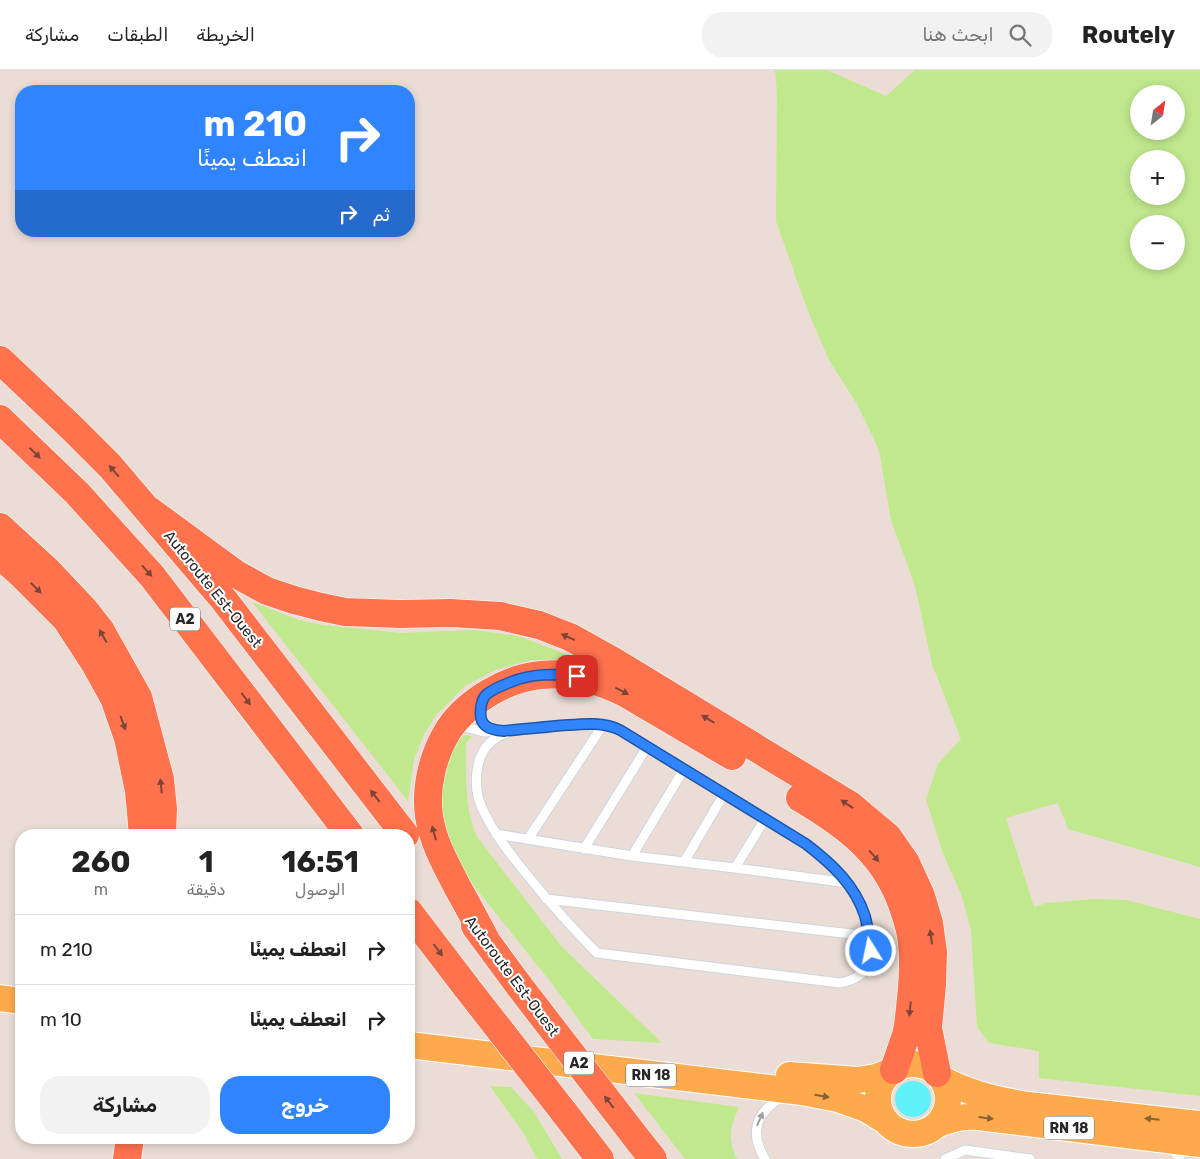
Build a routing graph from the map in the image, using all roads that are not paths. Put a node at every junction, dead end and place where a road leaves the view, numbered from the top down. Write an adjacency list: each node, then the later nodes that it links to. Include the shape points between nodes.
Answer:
1 (0, 360): 3 (highway, Autoroute Est-Ouest, one-way to 1, via 110,466)
2 (0, 419): 17 (highway, A2, one-way to 17, via 77,494 152,576)
3 (146, 508): 18 (highway, Autoroute Est-Ouest, one-way to 3, via 224,600); 38 (highway, one-way to 3, via 928,1028 933,952 921,896 906,863 888,837 850,805 570,637 539,625 500,616 345,612 294,600 236,574)
4 (0, 527): 16 (highway, one-way to 4, via 164,809 160,778 138,697 101,631 83,608)
5 (0, 555): 15 (highway, one-way to 15, via 66,619 114,698 130,747 139,792)
6 (485, 695): 8 (lane, via 481,720 485,726); 10 (highway, via 464,712); 37 (highway, one-way to 37, via 511,682 543,674 577,676 610,685 829,815 854,835 878,860 896,886 912,940 914,962 908,1026)
7 (603, 725): 9 (lane); 11 (lane, via 620,730); 20 (lane)
8 (495, 730): 9 (lane); 10 (lane, via 484,732 465,727)
9 (514, 730): 19 (lane, via 494,738 487,745 481,754 477,773 478,798)
10 (443, 740): 30 (highway, one-way to 10, via 434,839 429,816 432,770)
11 (647, 747): 12 (lane); 22 (lane)
12 (684, 769): 13 (lane); 23 (lane)
13 (724, 794): 14 (lane); 24 (lane)
14 (765, 819): 25 (lane); 26 (lane, via 819,854)
15 (142, 829)
16 (162, 829)
17 (345, 829)
18 (400, 829)
19 (496, 834): 20 (lane); 27 (lane)
20 (528, 839): 22 (lane)
21 (415, 848): 30 (highway, Autoroute Est-Ouest / A2)
22 (584, 849): 23 (lane)
23 (632, 856): 24 (lane)
24 (684, 862): 25 (lane)
25 (735, 868): 26 (lane)
26 (848, 883): 29 (lane, via 865,917)
27 (546, 899): 29 (lane); 29 (lane, via 597,952 840,983 851,981 863,972 870,959)
28 (415, 920): 40 (highway, one-way to 40, bridge)
29 (869, 936)
30 (486, 940): 48 (highway, Autoroute Est-Ouest / A2, one-way to 30, bridge)
31 (0, 982): 32 (main road)
32 (15, 984)
33 (0, 998): 34 (main road)
34 (15, 1000)
35 (415, 1032): 37 (main road, RN 18, via 728,1070 858,1080)
36 (415, 1046): 39 (main road, RN 18)
37 (893, 1071): 38 (main road, via 900,1066 916,1064 924,1065); 41 (main road, via 879,1091 882,1116)
38 (940, 1076): 42 (main road, via 946,1086 948,1102); 43 (main road, RN 18, one-way to 38, via 1007,1102 970,1092)
39 (792, 1091): 41 (main road, RN 18, one-way to 41, via 838,1099 866,1109); 53 (lane, one-way to 39, via 758,1147 758,1121 774,1102)
40 (563, 1111): 51 (highway); 52 (highway)
41 (887, 1122): 42 (main road, via 908,1134 924,1132)
42 (938, 1124): 44 (main road, RN 18, one-way to 44, via 969,1116)
43 (1200, 1124)
44 (1150, 1138): 47 (main road, RN 18); 56 (lane, via 1172,1149)
45 (109, 1144): 49 (highway)
46 (129, 1144): 50 (highway)
47 (1200, 1144)
48 (646, 1150)
49 (108, 1159)
50 (127, 1159)
51 (585, 1159)
52 (600, 1159)
53 (765, 1159)
54 (945, 1159): 55 (lane, via 965,1150)
55 (1030, 1159)
56 (1180, 1159)

